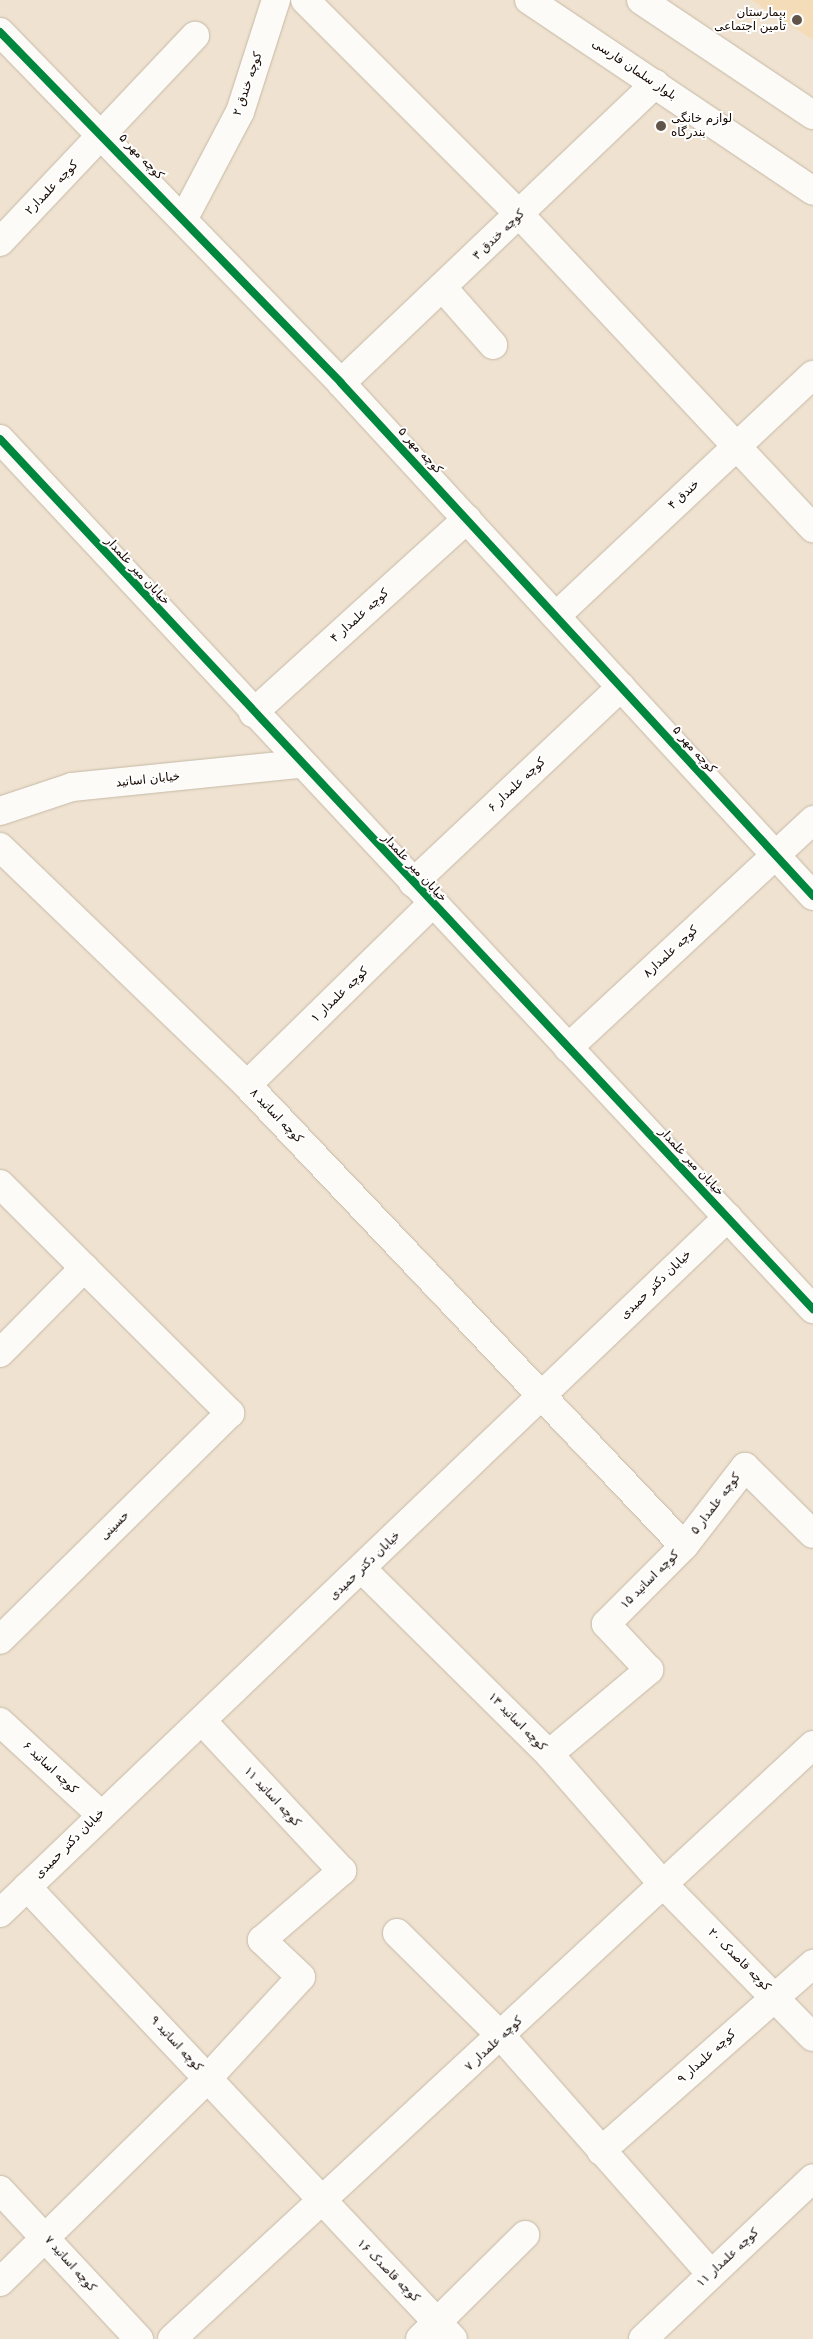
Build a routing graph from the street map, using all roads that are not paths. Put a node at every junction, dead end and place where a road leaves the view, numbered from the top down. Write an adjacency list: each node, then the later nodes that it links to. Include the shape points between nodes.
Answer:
1 (276, 0): 12 (street, کوچه خندق ۲, via 240,112)
2 (305, 0): 11 (street)
3 (529, 0): 7 (street, بلوار سلمان فارسی)
4 (641, 0): 8 (street)
5 (0, 32): 9 (street, کوچه مهر ۵)
6 (196, 36): 9 (street, کوچه علمدار۲)
7 (655, 84): 10 (street, بلوار سلمان فارسی); 11 (street, کوچه خندق ۳)
8 (813, 115)
9 (104, 134): 12 (street, کوچه مهر ۵); 13 (street, کوچه علمدار۲)
10 (813, 191)
11 (520, 215): 14 (street, کوچه خندق ۳); 19 (street)
12 (184, 218): 17 (street, کوچه مهر ۵)
13 (0, 242)
14 (443, 288): 15 (street); 17 (street, کوچه خندق ۳)
15 (494, 345)
16 (813, 375): 19 (street, خندق ۴)
17 (341, 383): 20 (street, کوچه مهر ۵)
18 (0, 439): 24 (street, خیابان میر علمدار)
19 (734, 447): 21 (street); 22 (street, خندق ۴)
20 (467, 519): 22 (street, کوچه مهر ۵); 24 (street, کوچه علمدار ۴)
21 (813, 528)
22 (556, 616): 23 (street, کوچه مهر ۵)
23 (621, 687): 29 (street, کوچه مهر ۵); 30 (street, کوچه علمدار ۶)
24 (253, 713): 25 (street, خیابان میر علمدار)
25 (300, 764): 26 (street, خیابان اساتید, via 72,787); 30 (street, خیابان میر علمدار)
26 (3, 805)
27 (813, 820): 29 (street, کوچه علمدار۸)
28 (0, 847): 34 (street, کوچه اساتید ۸)
29 (774, 855): 31 (street, کوچه مهر ۵); 33 (street, کوچه علمدار۸)
30 (413, 883): 32 (street, خیابان میر علمدار)
31 (813, 896)
32 (432, 904): 33 (street, خیابان میر علمدار); 34 (street, کوچه علمدار ۱)
33 (568, 1048): 36 (street, خیابان میر علمدار)
34 (247, 1085): 40 (street, کوچه اساتید ۸)
35 (0, 1184): 37 (street)
36 (728, 1217): 38 (street, خیابان میر علمدار); 40 (street, خیابان دکتر حمیدی)
37 (84, 1268): 39 (street); 44 (street, حسینی, via 230,1413)
38 (809, 1296)
39 (0, 1353)
40 (543, 1393): 42 (street, کوچه اساتید ۱۵); 43 (street, خیابان دکتر حمیدی)
41 (813, 1534): 42 (street, کوچه علمدار ۵, via 745,1467)
42 (684, 1546): 48 (street, کوچه اساتید ۱۵, via 606,1624 649,1670)
43 (362, 1569): 46 (street, خیابان دکتر حمیدی); 48 (street, کوچه اساتید ۱۳)
44 (0, 1640)
45 (0, 1722): 49 (street, کوچه اساتید ۶)
46 (203, 1722): 49 (street, خیابان دکتر حمیدی); 58 (street, کوچه اساتید ۱۱, via 342,1871 262,1940 301,1977)
47 (813, 1745): 50 (street, کوچه علمدار ۷)
48 (549, 1754): 50 (street, کوچه اساتید ۱۳)
49 (100, 1814): 51 (street, خیابان دکتر حمیدی)
50 (663, 1884): 55 (street, کوچه قاصدک ۲۰); 56 (street, کوچه علمدار ۷)
51 (27, 1887): 52 (street, خیابان دکتر حمیدی); 58 (street, کوچه اساتید ۹)
52 (0, 1913)
53 (397, 1933): 56 (street)
54 (813, 1964): 55 (street, کوچه علمدار ۹)
55 (775, 1996): 57 (street, کوچه قاصدک ۲۰); 59 (street, کوچه علمدار ۹)
56 (502, 2037): 59 (street); 62 (street, کوچه علمدار ۷)
57 (813, 2037)
58 (208, 2078): 62 (street, کوچه اساتید ۹); 64 (street)
59 (602, 2150): 65 (street)
60 (813, 2178): 65 (street, کوچه علمدار ۱۱)
61 (0, 2190): 64 (street, کوچه اساتید ۷)
62 (322, 2203): 67 (street, کوچه قاصدک ۱۶); 69 (street, کوچه علمدار ۷)
63 (525, 2235): 67 (street)
64 (46, 2237): 66 (street); 68 (street, کوچه اساتید ۷)
65 (711, 2274): 70 (street, کوچه علمدار ۱۱)
66 (0, 2282)
67 (437, 2333)
68 (138, 2339)
69 (172, 2339)
70 (643, 2339)

